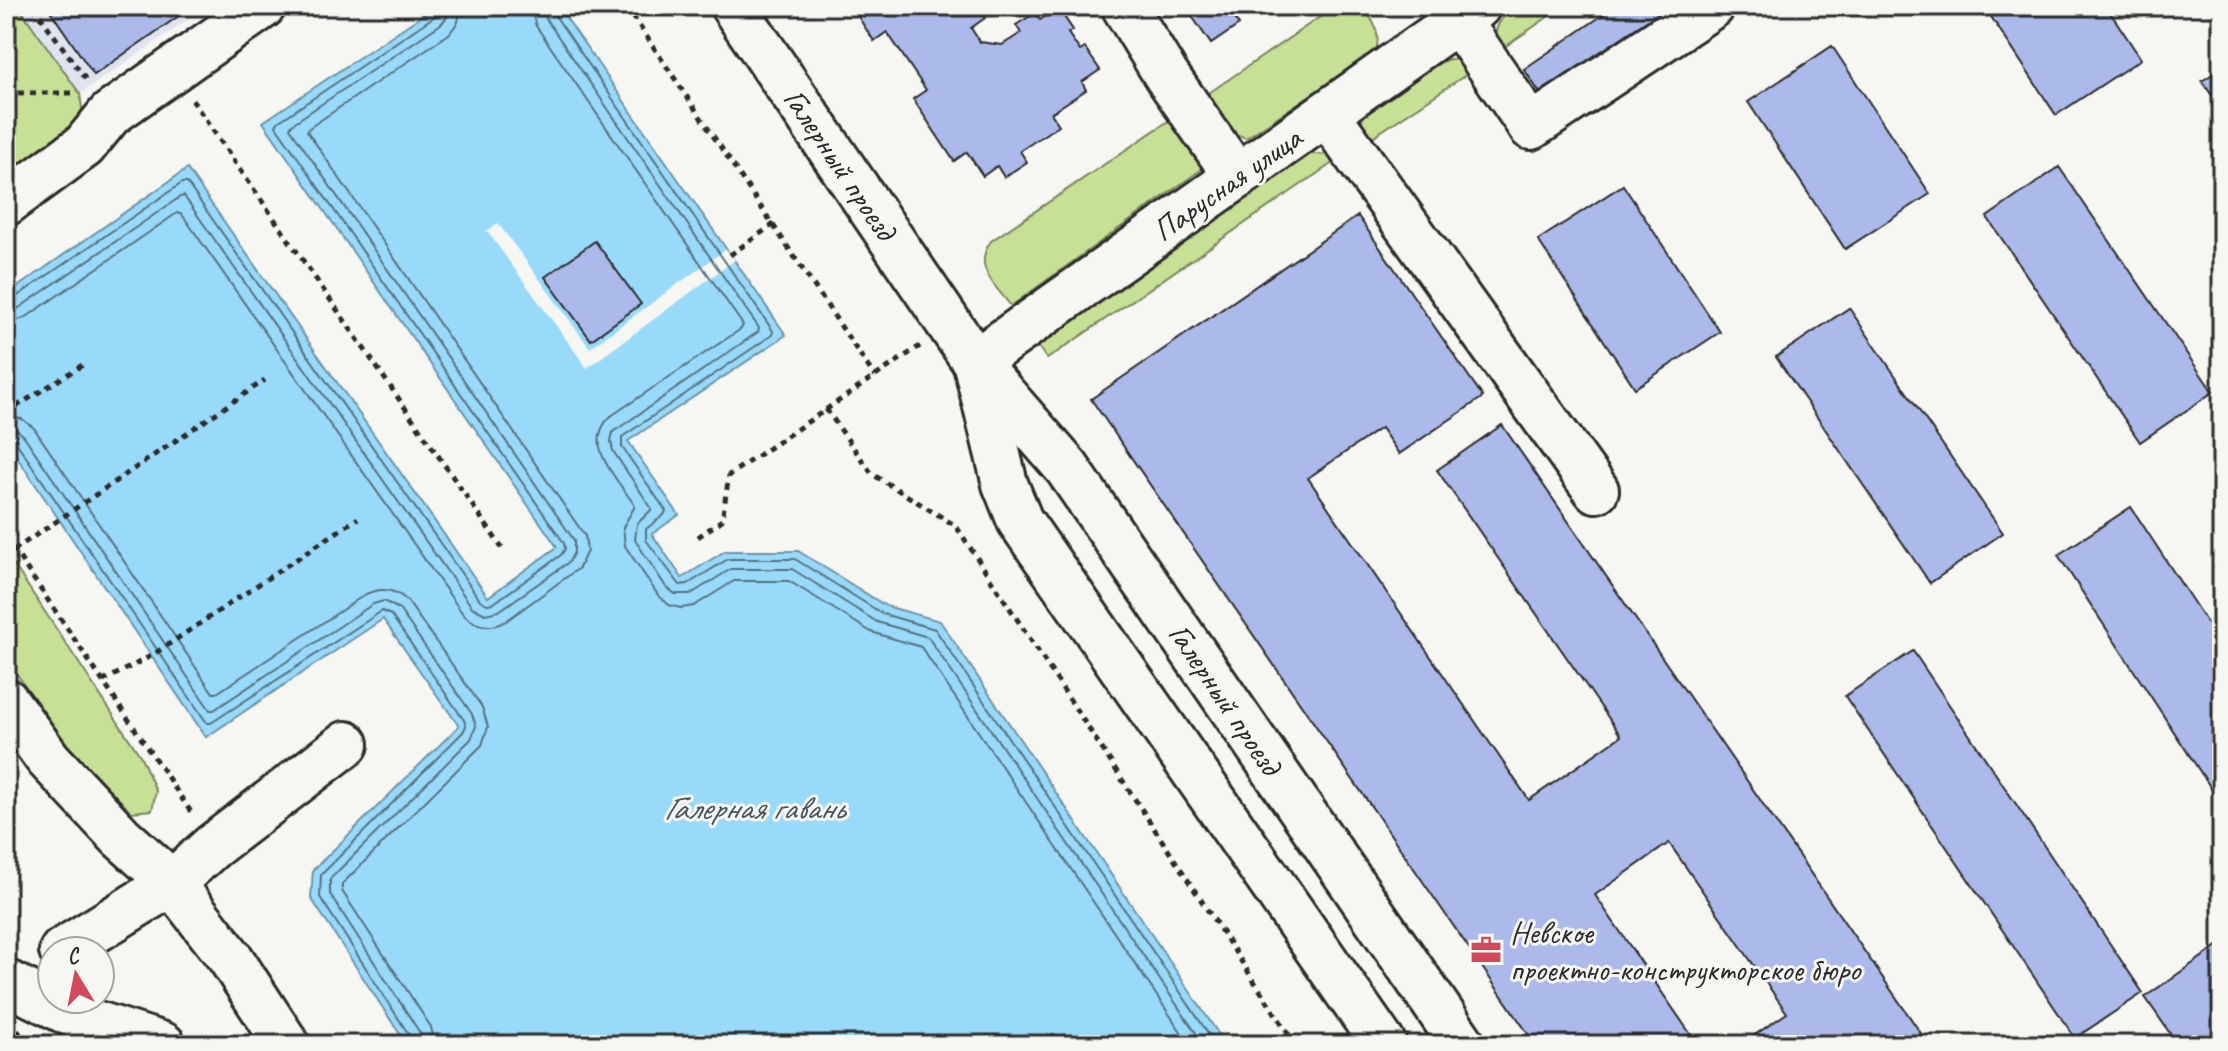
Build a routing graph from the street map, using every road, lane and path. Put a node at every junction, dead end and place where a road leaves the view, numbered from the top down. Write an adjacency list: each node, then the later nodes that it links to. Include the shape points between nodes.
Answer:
1 (33, 6): 10 (path)
2 (263, 6): 8 (street)
3 (626, 6): 14 (path)
4 (733, 6): 17 (street, Галерный проезд)
5 (1124, 6): 12 (street)
6 (1712, 6): 7 (street, via 1531,127)
7 (1468, 13): 11 (street, Парусная улица)
8 (169, 71): 10 (street); 27 (path)
9 (6, 93): 10 (path)
10 (103, 104): 13 (street, via 84,146)
11 (1327, 114): 12 (street, Парусная улица); 23 (street, via 1508,401)
12 (1237, 177): 17 (street, Парусная улица)
13 (6, 203)
14 (774, 224): 15 (path); 19 (path)
15 (730, 255)
16 (924, 343): 19 (path)
17 (975, 362): 40 (street, Галерный проезд, via 1005,484 1020,521); 41 (street, Галерный проезд, via 1067,468)
18 (84, 364): 22 (path)
19 (875, 377): 21 (path)
20 (265, 380): 28 (path)
21 (826, 409): 25 (path, via 729,475 722,520); 39 (path, via 872,474 956,526)
22 (6, 413)
23 (1596, 490)
24 (358, 518): 29 (path, via 151,656)
25 (698, 537)
26 (6, 538): 28 (path)
27 (502, 548)
28 (14, 550): 29 (path)
29 (103, 681): 32 (path)
30 (6, 701): 33 (street, via 48,759)
31 (346, 744): 32 (street)
32 (213, 846): 33 (street)
33 (172, 883): 34 (street); 38 (street, via 231,959)
34 (88, 935)
35 (36, 967): 36 (street)
36 (8, 985): 37 (street, via 82,1019)
37 (163, 1045)
38 (287, 1045)
39 (1296, 1045)
40 (1384, 1045)
41 (1463, 1045)

